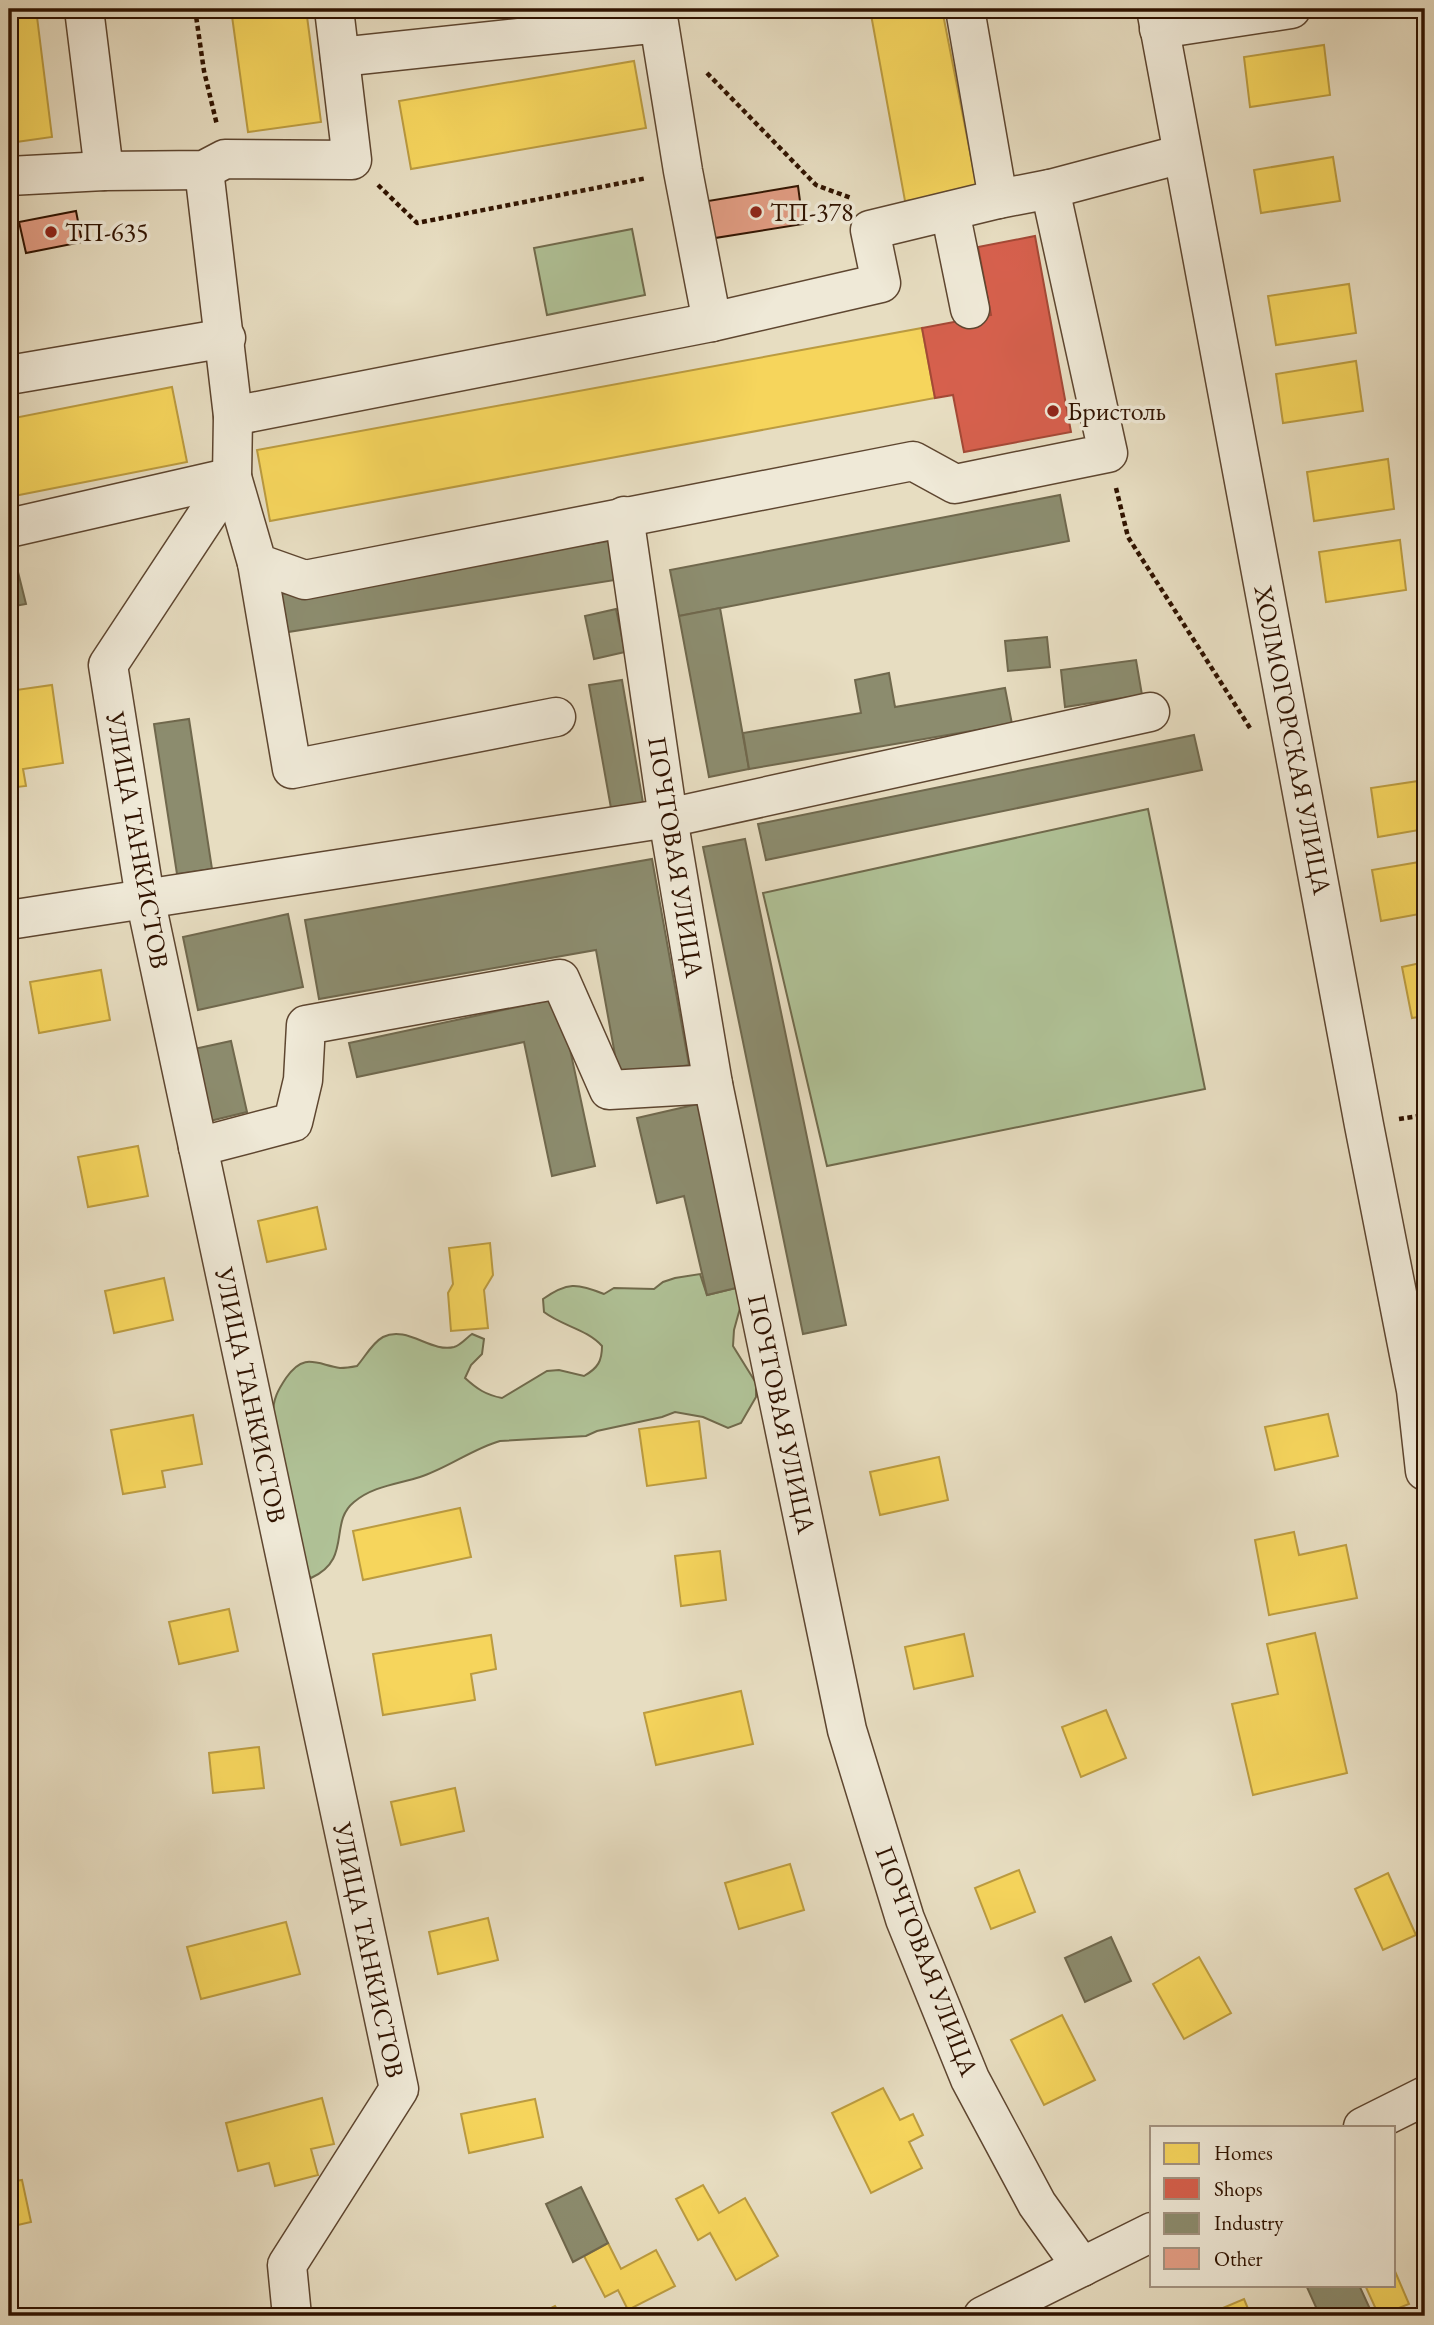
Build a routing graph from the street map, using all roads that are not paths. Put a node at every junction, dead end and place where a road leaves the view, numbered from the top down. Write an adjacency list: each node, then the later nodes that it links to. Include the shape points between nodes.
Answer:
1 (84, 9): 9 (street)
2 (334, 9): 6 (street)
3 (965, 9): 12 (street)
4 (1291, 9): 5 (street)
5 (1157, 19): 7 (street, ХОЛМОГОРСКАЯ УЛИЦА)
6 (340, 57): 8 (street, via 352,160); 15 (street, via 659,23)
7 (1182, 154): 11 (street); 30 (street, ХОЛМОГОРСКАЯ УЛИЦА, via 1416,1390)
8 (215, 165): 9 (street); 16 (street)
9 (104, 171): 10 (street)
10 (9, 176)
11 (1050, 188): 12 (street); 20 (street, via 1108,453 955,484 913,461)
12 (998, 199): 13 (street)
13 (950, 211): 14 (street); 15 (street, via 870,230 881,284)
14 (970, 309)
15 (712, 322): 18 (street)
16 (226, 338): 17 (street); 18 (street)
17 (9, 375)
18 (233, 415): 19 (street)
19 (232, 477): 21 (street); 22 (street); 26 (street, УЛИЦА ТАНКИСТОВ, via 108,665)
20 (625, 516): 22 (street, via 305,580); 25 (street, ПОЧТОВАЯ УЛИЦА)
21 (9, 527)
22 (257, 564): 24 (street, via 292,769)
23 (1150, 712): 25 (street)
24 (556, 717)
25 (668, 818): 26 (street); 28 (street, ПОЧТОВАЯ УЛИЦА)
26 (145, 898): 27 (street); 29 (street, УЛИЦА ТАНКИСТОВ)
27 (9, 920)
28 (713, 1084): 29 (street, via 609,1090 560,979 306,1025 303,1080 293,1122); 34 (street, ПОЧТОВАЯ УЛИЦА, via 847,1730 905,1919 970,2079 1037,2204)
29 (198, 1147): 35 (street, УЛИЦА ТАНКИСТОВ, via 398,2089 287,2265)
30 (1425, 1471)
31 (1425, 2096): 32 (street)
32 (1365, 2126)
33 (1150, 2233): 34 (street)
34 (1082, 2267): 36 (street)
35 (292, 2316)
36 (983, 2316)

